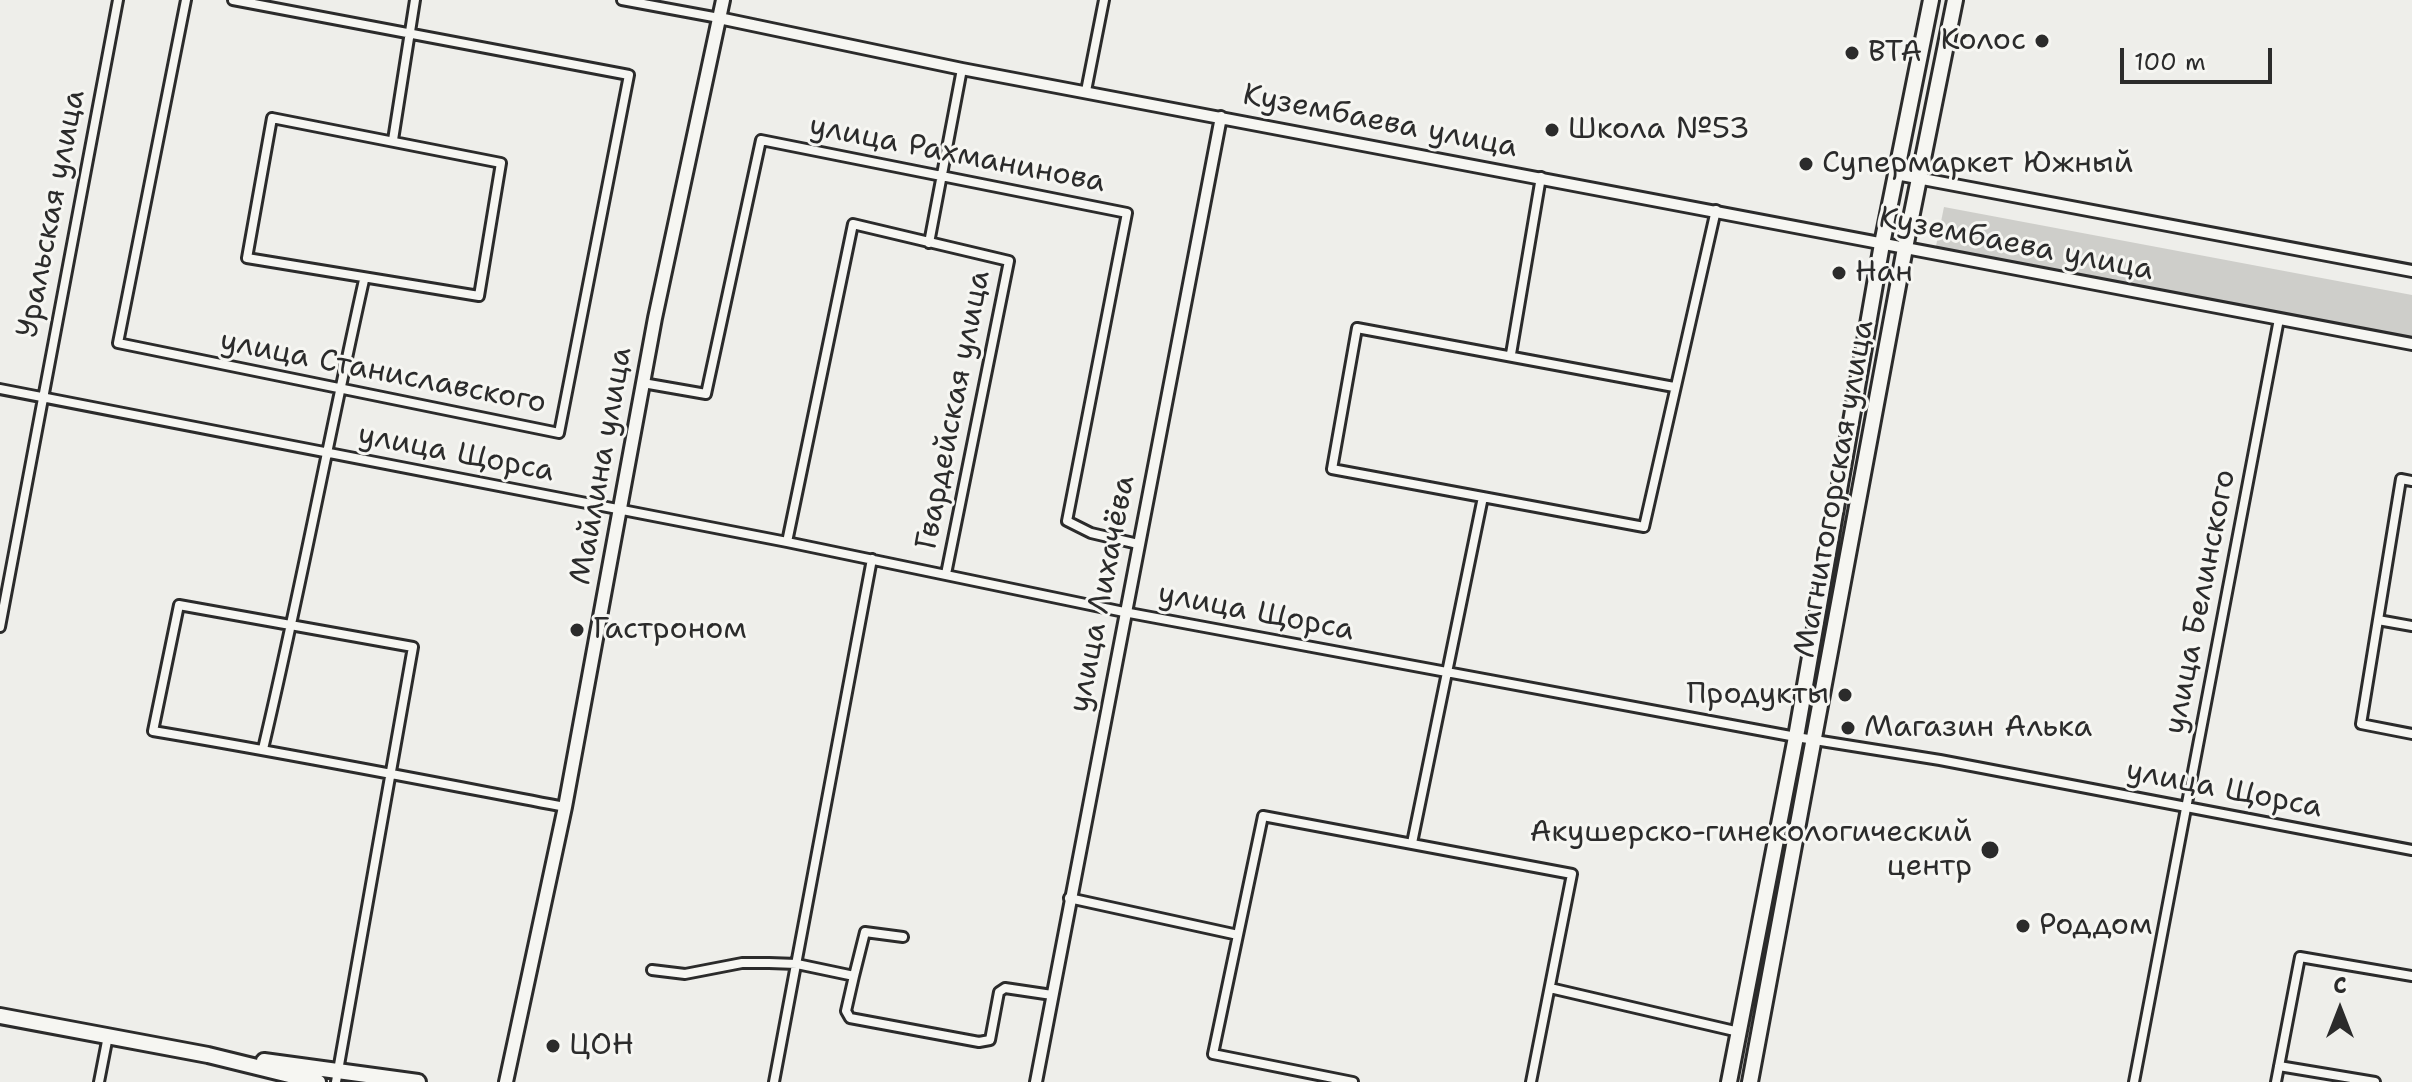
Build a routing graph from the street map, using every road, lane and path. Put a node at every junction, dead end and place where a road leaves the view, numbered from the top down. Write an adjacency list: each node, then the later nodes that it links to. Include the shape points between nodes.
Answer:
1 (118, 0): 33 (street, Уральская улица)
2 (186, 0): 31 (street, улица Станиславского, via 118,343)
3 (233, 0): 11 (street, улица Станиславского)
4 (415, 0): 11 (street)
5 (622, 0): 10 (street, Кузембаева улица)
6 (723, 0): 10 (main road, Майлина улица)
7 (1104, 0): 13 (street)
8 (1931, 0): 16 (main road, Магнитогорская улица)
9 (1955, 0): 19 (main road, Магнитогорская улица)
10 (719, 18): 12 (street, Кузембаева улица); 29 (main road, Майлина улица)
11 (410, 33): 15 (street); 31 (street, улица Станиславского, via 629,75 559,433)
12 (962, 69): 13 (street, Кузембаева улица); 17 (street)
13 (1086, 91): 14 (street, Кузембаева улица)
14 (1221, 117): 18 (street, Кузембаева улица); 39 (street, улица Лихачёва)
15 (393, 140): 25 (street, via 501,163 479,296); 25 (street, via 272,118 247,258)
16 (1896, 174): 19 (street, Кузембаева улица); 22 (main road, Магнитогорская улица)
17 (942, 176): 21 (street); 29 (street, улица Рахманинова, via 761,140 706,394); 39 (street, улица Рахманинова, via 1127,213 1067,521 1091,533)
18 (1541, 177): 20 (street, Кузембаева улица); 28 (street)
19 (1920, 178): 23 (main road, Магнитогорская улица); 24 (street, Кузембаева улица)
20 (1716, 210): 22 (street, Кузембаева улица); 30 (street)
21 (929, 243): 38 (street, Гвардейская улица, via 853,224); 41 (street, Гвардейская улица, via 1009,261)
22 (1882, 244): 23 (street, Кузембаева улица); 49 (main road, Магнитогорская улица)
23 (1905, 248): 26 (street, Кузембаева улица); 50 (main road, Магнитогорская улица)
24 (2412, 271)
25 (364, 280): 31 (street)
26 (2279, 319): 27 (street, Кузембаева улица); 54 (street, улица Белинского)
27 (2412, 344)
28 (1511, 354): 30 (street); 36 (street, via 1357,328 1332,469)
29 (643, 383): 37 (main road, Майлина улица)
30 (1674, 387): 36 (street, via 1644,527)
31 (339, 388): 34 (street)
32 (0, 389): 33 (street, улица Щорса)
33 (40, 399): 34 (street, улица Щорса); 46 (street, Уральская улица)
34 (324, 454): 37 (street, улица Щорса); 44 (street)
35 (2412, 481): 43 (street, via 2401,479)
36 (1483, 497): 47 (street)
37 (621, 511): 38 (street, улица Щорса); 53 (main road, Майлина улица)
38 (787, 542): 40 (street, улица Щорса)
39 (1138, 544): 42 (street, улица Лихачёва)
40 (872, 559): 41 (street, улица Щорса); 60 (street, Гвардейская улица)
41 (946, 574): 42 (street, улица Щорса)
42 (1124, 612): 47 (street, улица Щорса); 57 (street, улица Лихачёва)
43 (2378, 620): 45 (street); 48 (street, via 2361,724)
44 (293, 625): 51 (street); 51 (street, via 179,605 153,731); 52 (street, via 413,647)
45 (2412, 626)
46 (0, 627)
47 (1449, 674): 49 (street, улица Щорса); 55 (street)
48 (2412, 734)
49 (1796, 737): 50 (street, улица Щорса); 67 (main road, Магнитогорская улица)
50 (1815, 739): 54 (street, улица Щорса); 81 (main road, Магнитогорская улица)
51 (263, 749): 52 (street)
52 (390, 774): 53 (street); 71 (street)
53 (565, 807): 75 (main road, Майлина улица)
54 (2186, 808): 56 (street, улица Щорса); 82 (street, улица Белинского)
55 (1412, 843): 58 (street, via 1263,816); 64 (street, via 1572,874)
56 (2412, 850)
57 (1069, 898): 58 (street); 65 (street, улица Лихачёва)
58 (1238, 935): 78 (street, via 1213,1054)
59 (903, 937): 62 (street, via 865,932)
60 (797, 964): 61 (street, via 742,963 685,974); 62 (street); 76 (street, Гвардейская улица)
61 (652, 970)
62 (854, 976): 65 (street, via 846,1011 850,1018 979,1042 990,1040 999,992 1005,988)
63 (2412, 976): 70 (street, via 2300,957)
64 (1550, 988): 67 (street); 79 (street)
65 (1052, 995): 77 (street, улица Лихачёва)
66 (0, 1016): 68 (main road)
67 (1739, 1032): 80 (main road, Магнитогорская улица)
68 (108, 1036): 69 (main road); 72 (street)
69 (208, 1055): 71 (main road); 73 (main road)
70 (2279, 1066): 83 (street); 84 (street)
71 (337, 1076): 74 (main road)
72 (99, 1082)
73 (318, 1082)
74 (418, 1082)
75 (506, 1082)
76 (774, 1082)
77 (1036, 1082)
78 (1353, 1082)
79 (1531, 1082)
80 (1729, 1082)
81 (1750, 1082)
82 (2134, 1082)
83 (2276, 1082)
84 (2375, 1082)

